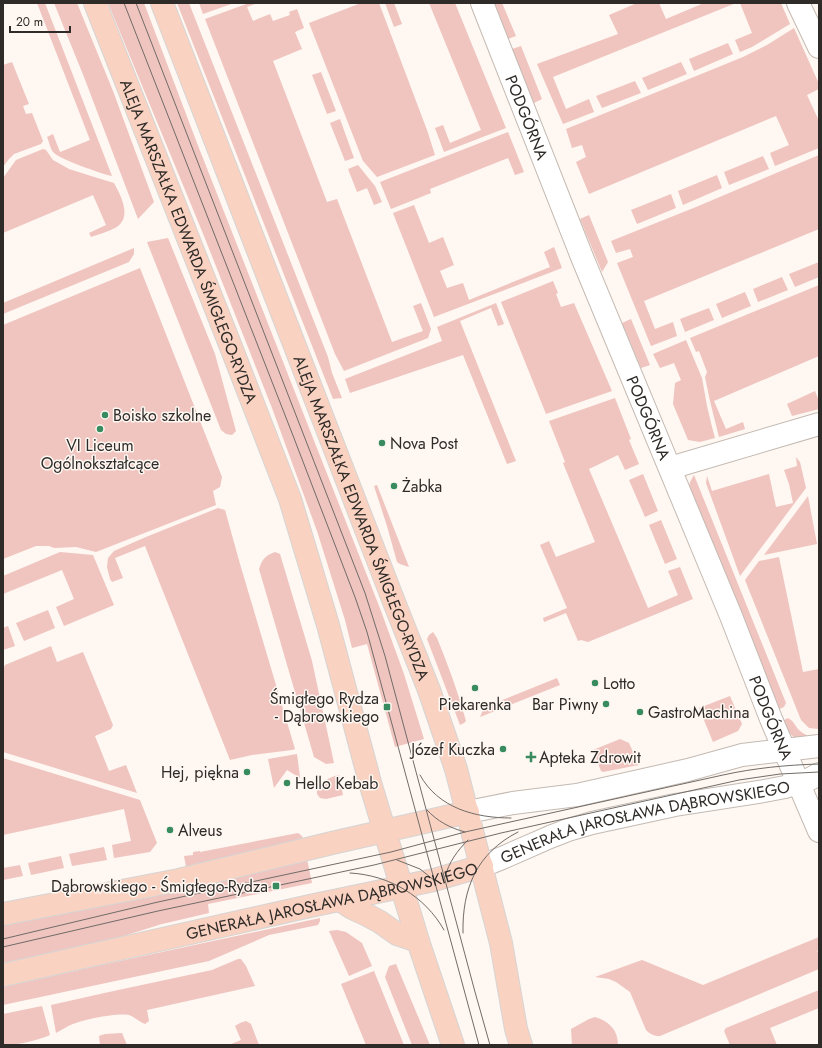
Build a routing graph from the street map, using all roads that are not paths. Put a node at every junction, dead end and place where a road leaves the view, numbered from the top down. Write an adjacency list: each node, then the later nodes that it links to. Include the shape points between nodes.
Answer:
1 (95, 3): 14 (main road, ALEJA MARSZAŁKA EDWARDA ŚMIGŁEGO-RYDZA, via 290,499)
2 (162, 3): 12 (main road, ALEJA MARSZAŁKA EDWARDA ŚMIGŁEGO-RYDZA, via 429,690)
3 (482, 3): 7 (street, PODGÓRNA, via 582,257)
4 (798, 3): 5 (street)
5 (819, 47)
6 (819, 424): 7 (street)
7 (670, 468): 9 (street, PODGÓRNA)
8 (819, 746): 9 (street)
9 (785, 750): 11 (street, PODGÓRNA); 12 (street, via 742,755 577,795)
10 (819, 774): 11 (street, GENERAŁA JAROSŁAWA DĄBROWSKIEGO)
11 (799, 783): 13 (street, PODGÓRNA); 15 (street, GENERAŁA JAROSŁAWA DĄBROWSKIEGO, via 764,791 675,804 592,823 550,837)
12 (468, 812): 14 (main road); 15 (main road, ALEJA MARSZAŁKA EDWARDA ŚMIGŁEGO-RYDZA)
13 (819, 830)
14 (385, 831): 16 (main road, ALEJA MARSZAŁKA EDWARDA ŚMIGŁEGO-RYDZA); 18 (main road, via 179,880)
15 (482, 866): 16 (main road, GENERAŁA JAROSŁAWA DĄBROWSKIEGO); 22 (main road, ALEJA MARSZAŁKA EDWARDA ŚMIGŁEGO-RYDZA)
16 (401, 887): 17 (main road, GENERAŁA JAROSŁAWA DĄBROWSKIEGO); 19 (main road, ALEJA MARSZAŁKA EDWARDA ŚMIGŁEGO-RYDZA)
17 (340, 900): 19 (main road, via 397,934); 20 (main road, GENERAŁA JAROSŁAWA DĄBROWSKIEGO)
18 (3, 914)
19 (418, 941): 21 (main road, ALEJA MARSZAŁKA EDWARDA ŚMIGŁEGO-RYDZA)
20 (3, 975)
21 (453, 1045)
22 (521, 1045)

